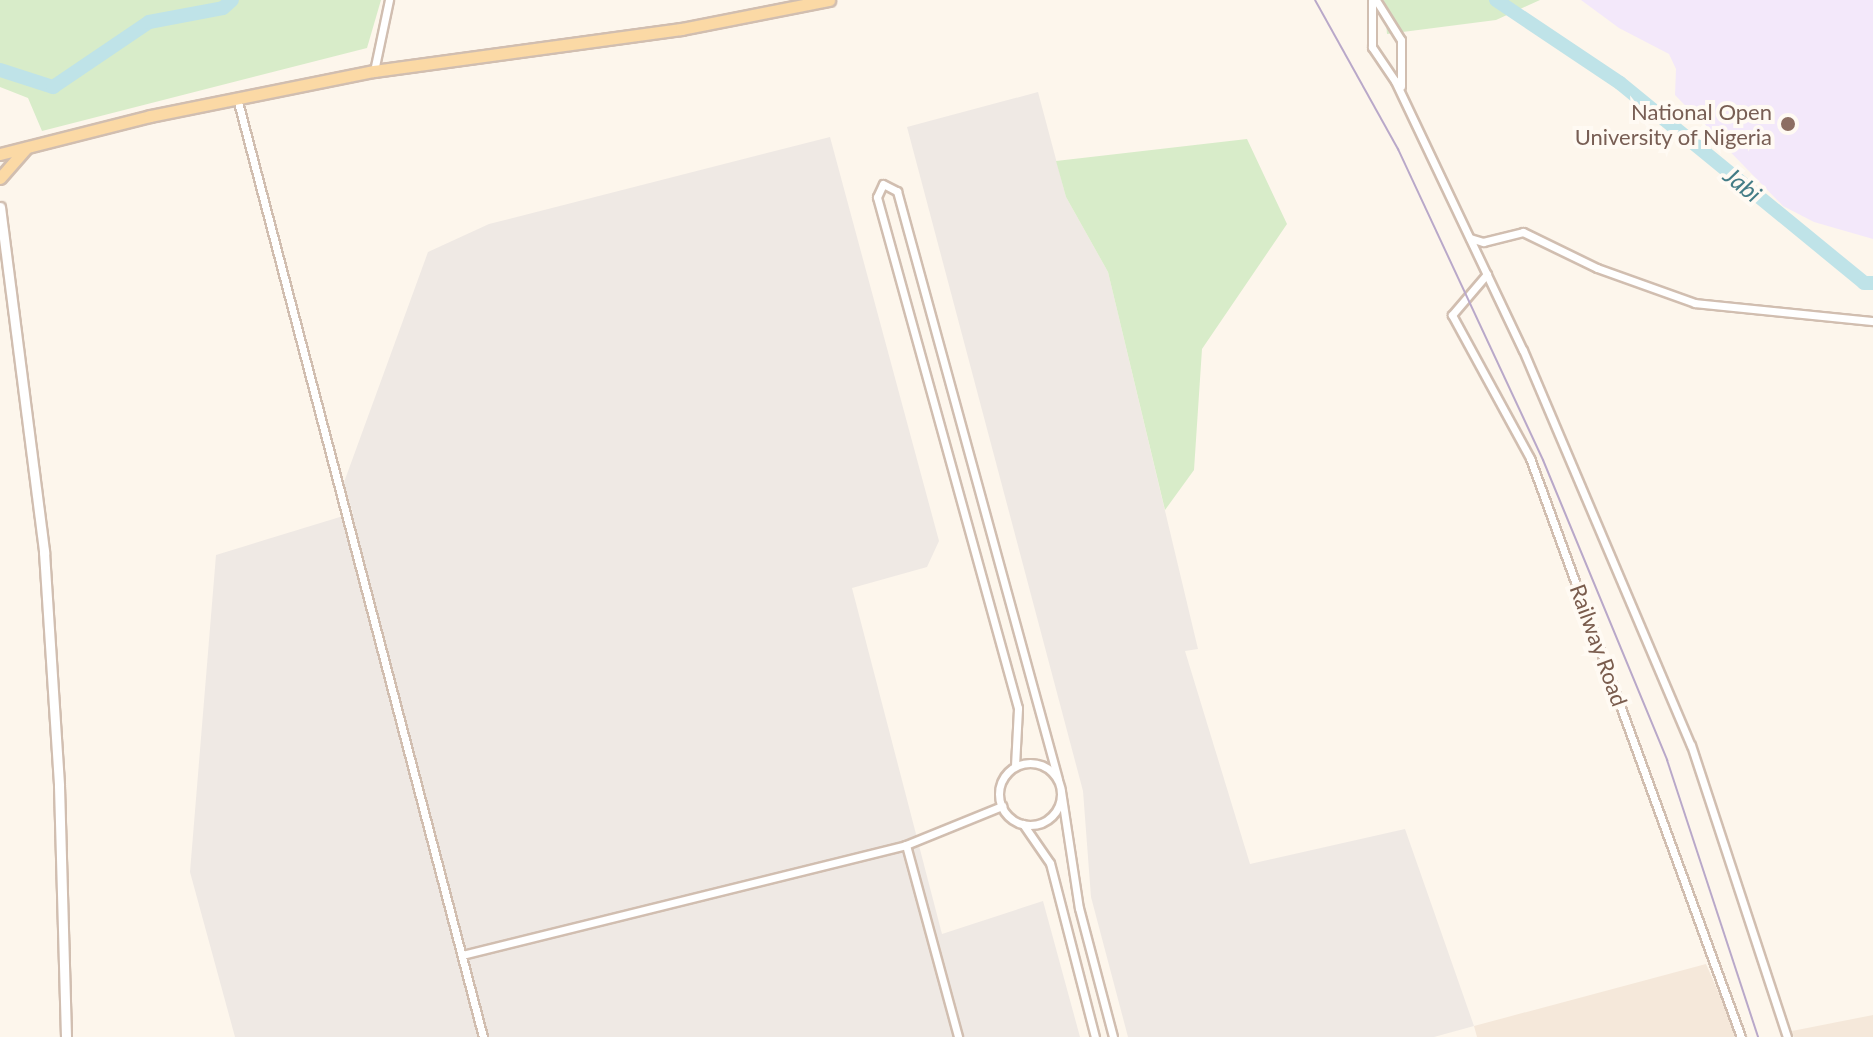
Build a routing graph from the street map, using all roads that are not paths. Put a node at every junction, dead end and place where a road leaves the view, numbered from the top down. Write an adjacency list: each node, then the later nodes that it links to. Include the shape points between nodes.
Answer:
1 (389, 0): 4 (street)
2 (829, 0): 4 (main road, via 681,29)
3 (1374, 0): 6 (street, via 1401,40); 6 (street, Railway Road, via 1372,47)
4 (374, 71): 5 (main road)
5 (237, 98): 7 (main road); 20 (street)
6 (1403, 99): 11 (street, Railway Road)
7 (30, 145): 8 (main road); 9 (main road)
8 (0, 154)
9 (0, 178)
10 (0, 207): 21 (main road, via 44,552 59,786)
11 (1468, 237): 12 (street, Railway Road); 13 (street, via 1483,242 1523,232 1597,268 1695,303)
12 (1487, 274): 26 (street, Railway Road, via 1452,315 1530,458); 27 (street, Railway Road, via 1691,745)
13 (1873, 321)
14 (1015, 766): 15 (street, via 1044,766); 15 (street, via 1018,708 877,197 883,184 898,191); 17 (street, via 1000,788)
15 (1058, 779): 16 (street)
16 (1061, 791): 18 (street, via 1055,813 1046,821); 25 (street, via 1079,908)
17 (1002, 806): 18 (street); 19 (street)
18 (1023, 824): 24 (street, via 1050,863)
19 (906, 845): 20 (street); 23 (street)
20 (462, 955): 22 (street)
21 (66, 1037)
22 (483, 1037)
23 (958, 1037)
24 (1095, 1037)
25 (1113, 1037)
26 (1741, 1037)
27 (1787, 1037)

